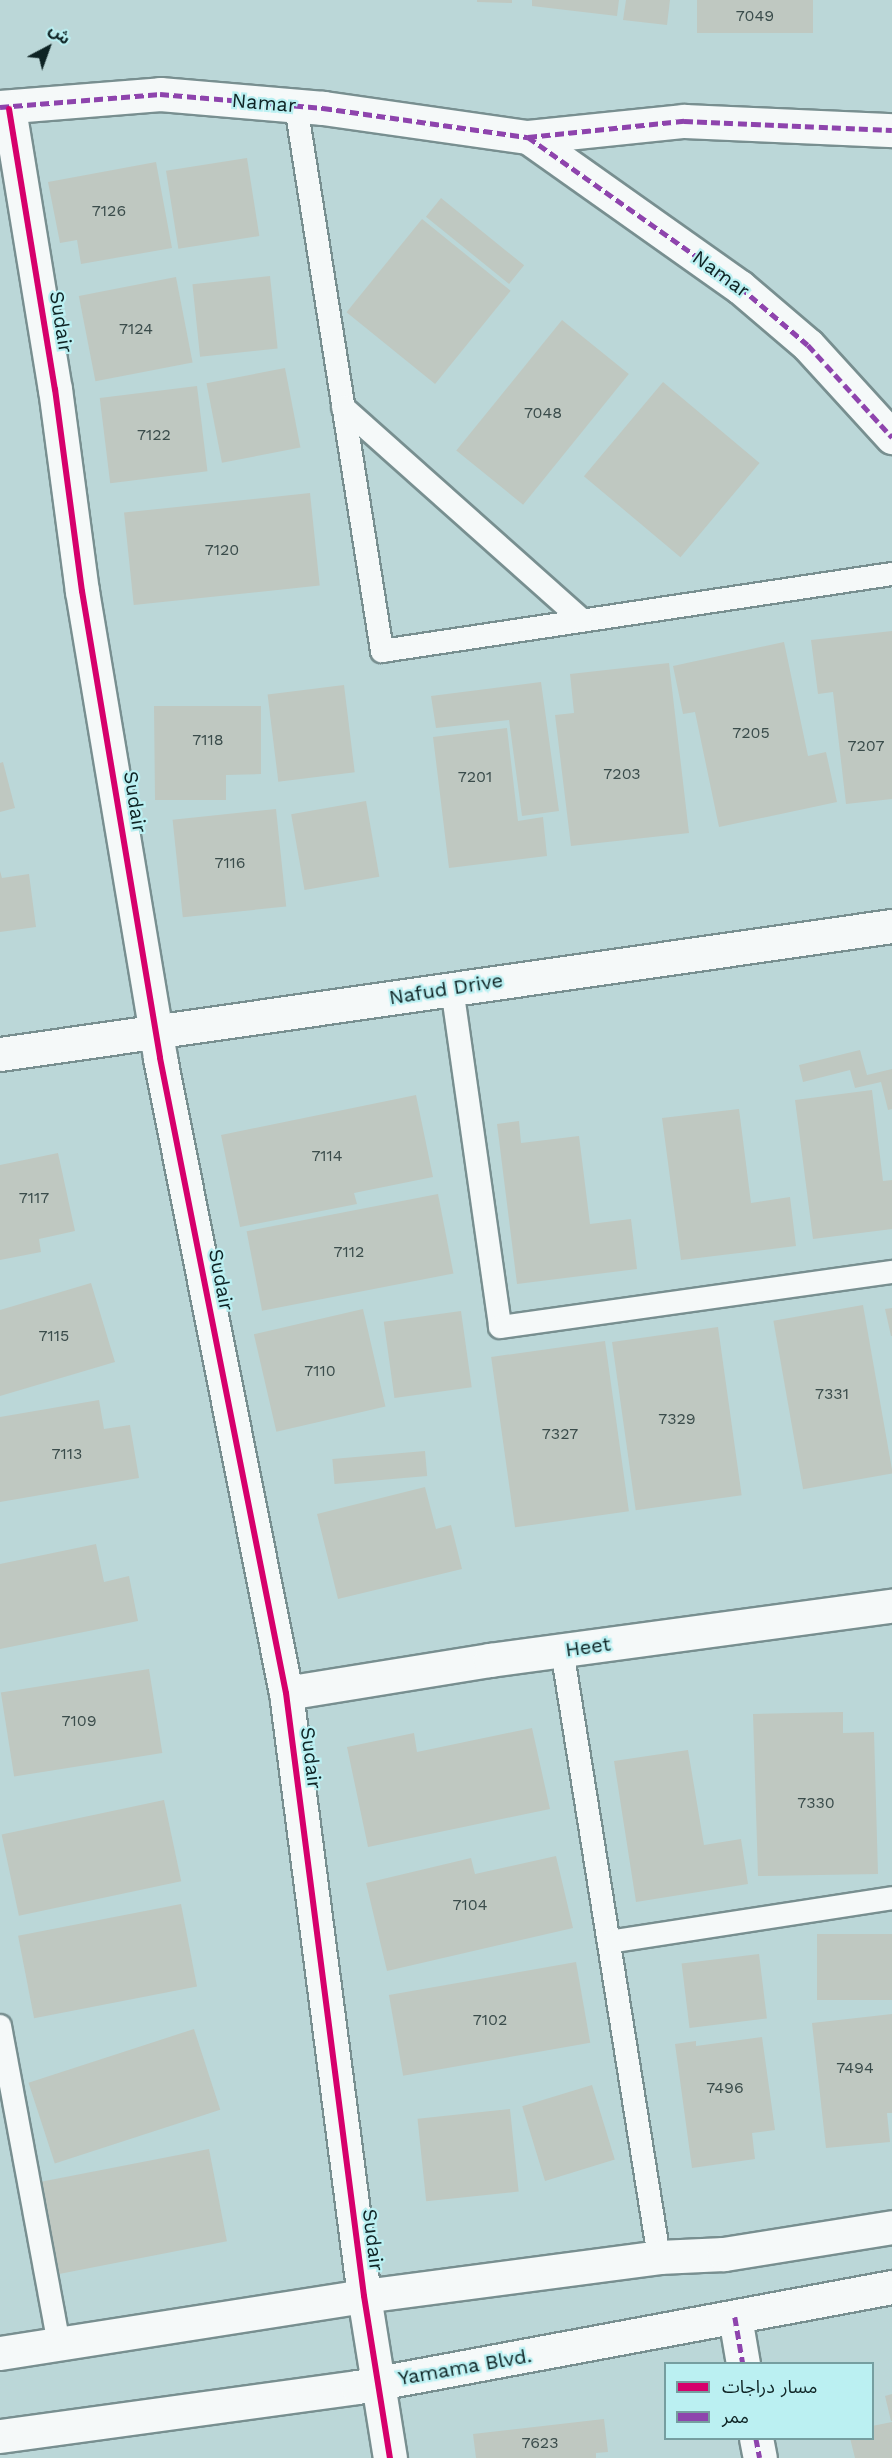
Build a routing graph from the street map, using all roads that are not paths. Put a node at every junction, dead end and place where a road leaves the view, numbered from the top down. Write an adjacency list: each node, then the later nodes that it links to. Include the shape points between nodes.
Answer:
1 (296, 106): 2 (street, Namar, via 160,94); 4 (street, Namar); 5 (lane)
2 (5, 108): 11 (street, Sudair, via 55,389 82,591)
3 (892, 130): 4 (street, Namar, via 684,121)
4 (528, 136): 6 (street, Namar, via 740,286 808,345)
5 (343, 407): 8 (lane); 8 (lane, via 382,651)
6 (892, 437)
7 (892, 574): 8 (lane)
8 (582, 621)
9 (892, 926): 10 (street, Nafud Drive)
10 (452, 988): 11 (street, Nafud Drive); 13 (lane, via 500,1327)
11 (155, 1032): 12 (street, Nafud Drive); 16 (street, Sudair)
12 (0, 1054)
13 (892, 1272)
14 (892, 1606): 15 (street, Heet)
15 (562, 1650): 16 (street, Heet); 18 (lane)
16 (286, 1693): 23 (street, Sudair)
17 (892, 1898): 18 (lane)
18 (609, 1942): 21 (lane)
19 (0, 2025): 25 (lane)
20 (892, 2227): 21 (street, via 724,2254)
21 (659, 2257): 23 (street)
22 (892, 2287): 24 (street, Yamama Blvd.)
23 (364, 2296): 25 (street); 28 (street, Sudair)
24 (735, 2317): 27 (street); 28 (street, Yamama Blvd.)
25 (59, 2344): 26 (street)
26 (0, 2353)
27 (743, 2362)
28 (377, 2383): 29 (street, Yamama Blvd.); 31 (street, Sudair)
29 (0, 2436)
30 (756, 2440): 32 (street)
31 (390, 2458)
32 (760, 2458)

